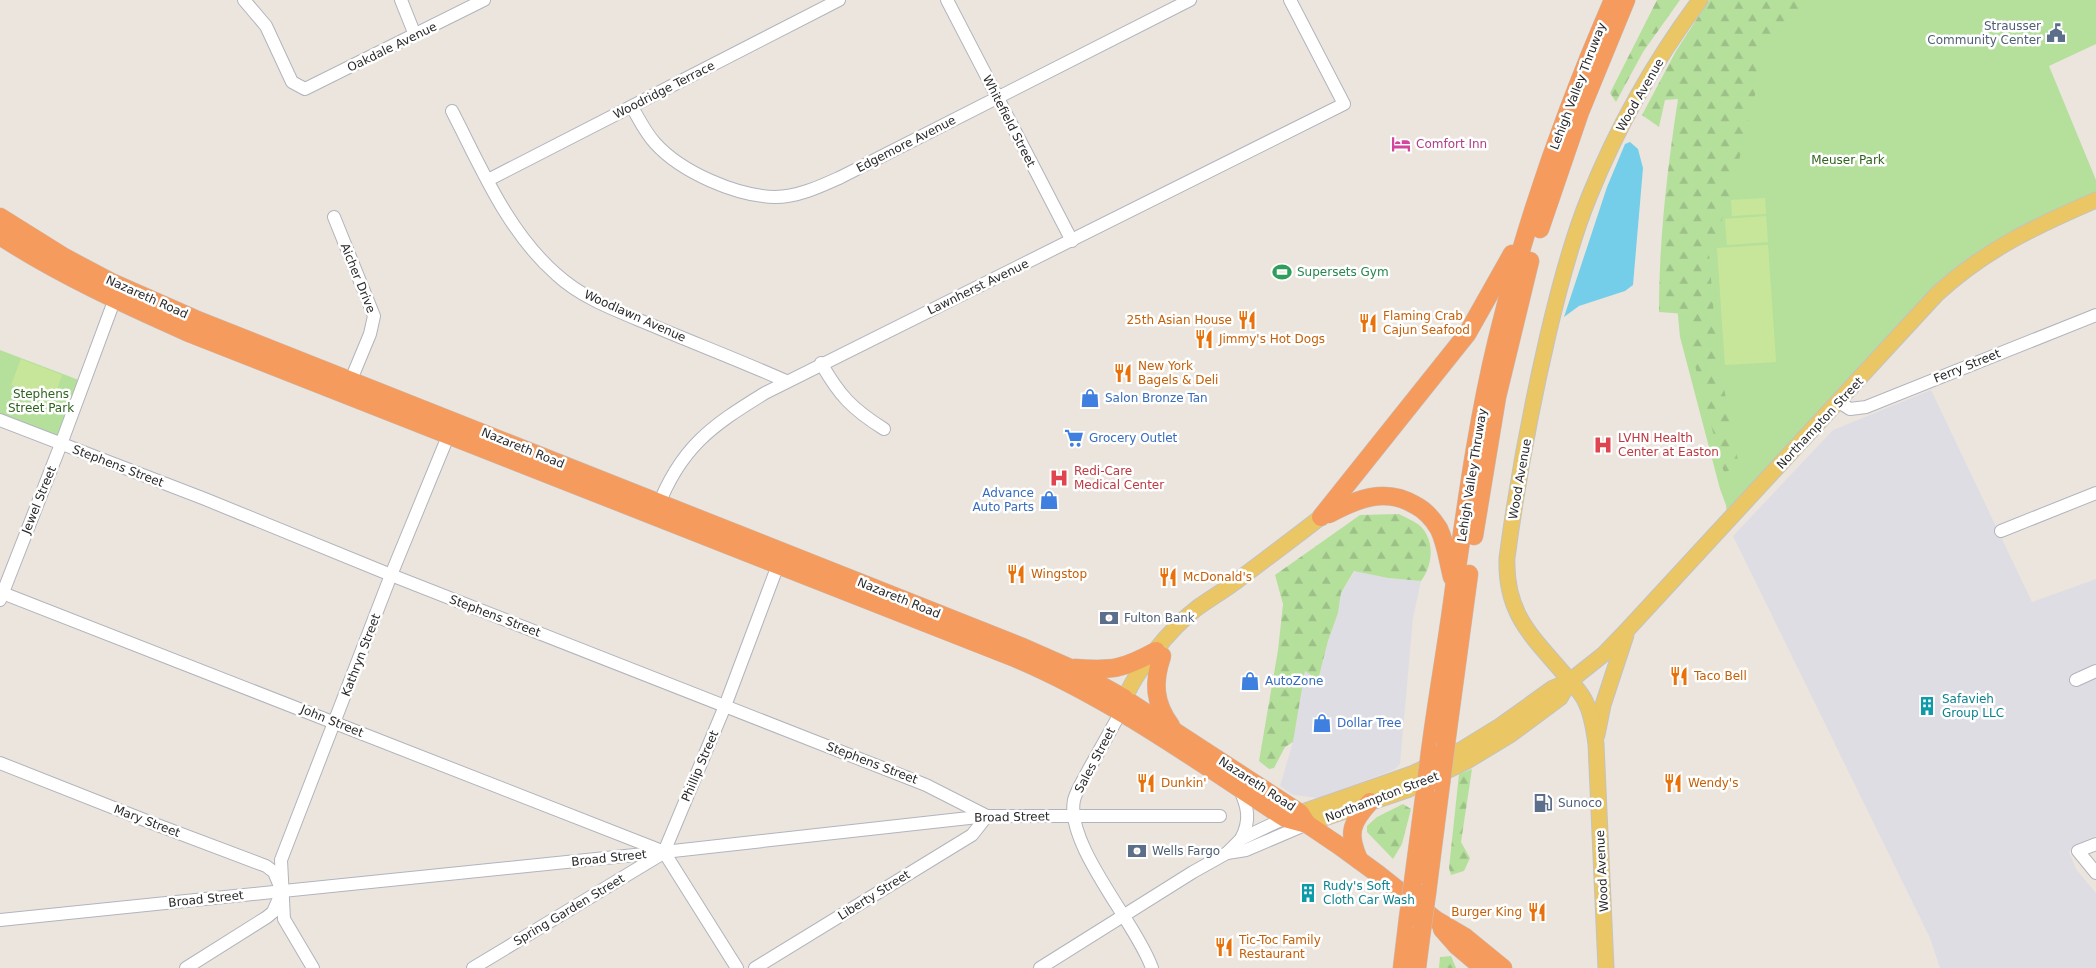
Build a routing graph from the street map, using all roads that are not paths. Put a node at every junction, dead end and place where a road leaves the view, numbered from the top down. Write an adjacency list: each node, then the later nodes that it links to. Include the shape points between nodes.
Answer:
1 (244, 0): 11 (street, Oakdale Avenue, via 266,26 292,82 305,89)
2 (401, 0): 11 (street)
3 (484, 0): 11 (street, Oakdale Avenue)
4 (839, 0): 13 (street, Woodridge Terrace)
5 (947, 0): 12 (street, Whitefield Street)
6 (1190, 0): 12 (street, Edgemore Avenue)
7 (1290, 0): 21 (street, Lawnherst Avenue, via 1344,104)
8 (1612, 0): 19 (highway, Lehigh Valley Thruway, via 1567,111)
9 (1626, 0): 64 (highway, Lehigh Valley Thruway, bridge, via 1560,168 1527,271 1510,339 1478,503 1441,783)
10 (1700, 0): 45 (main road, Wood Avenue, via 1671,40 1623,123 1588,198 1572,242 1555,307 1530,423 1507,558 1508,584 1514,608 1524,626)
11 (416, 35)
12 (997, 98): 13 (street, Edgemore Avenue, via 841,177 811,190 776,197 717,183 675,161 655,143); 21 (street, Whitefield Street)
13 (632, 107): 15 (street, Woodridge Terrace)
14 (452, 111): 15 (street, Woodlawn Avenue)
15 (488, 180): 25 (street, Woodlawn Avenue, via 522,236 554,273 574,289 606,306)
16 (2096, 200): 27 (main road, Northampton Street, via 2020,234 1970,265 1937,294)
17 (334, 217): 26 (street, Aicher Drive, via 374,316)
18 (0, 218): 22 (highway, Nazareth Road)
19 (1530, 220): 34 (highway, via 1467,334); 38 (highway, Lehigh Valley Thruway, via 1484,397)
20 (0, 236): 22 (highway, Nazareth Road, via 56,270)
21 (1072, 241): 24 (street, Lawnherst Avenue)
22 (117, 293): 26 (highway, Nazareth Road, via 189,333); 31 (street, Jewel Street)
23 (2096, 314): 27 (street, Ferry Street, via 1866,407 1850,409)
24 (822, 363): 25 (street, Lawnherst Avenue); 30 (street, via 835,388 861,414)
25 (786, 381): 33 (street, Lawnherst Avenue, via 706,433 683,458)
26 (348, 388): 29 (highway, Nazareth Road)
27 (1839, 402): 40 (main road, Northampton Street)
28 (0, 420): 31 (street, Stephens Street)
29 (452, 428): 33 (highway, Nazareth Road); 37 (street, Kathryn Street)
30 (884, 429)
31 (62, 444): 37 (street, Stephens Street); 39 (street, Jewel Street)
32 (2096, 493): 35 (street)
33 (657, 510): 36 (highway, Nazareth Road)
34 (1321, 517): 38 (highway, via 1352,502 1374,496 1389,495 1411,502 1425,512 1439,529); 41 (main road, Sales Street, via 1192,612 1171,632)
35 (2001, 530)
36 (780, 558): 42 (highway, Nazareth Road); 46 (highway, Nazareth Road, via 1085,691); 47 (street, Phillip Street)
37 (392, 575): 47 (street, Stephens Street); 48 (street, Kathryn Street)
38 (1454, 591): 64 (highway, Lehigh Valley Thruway, bridge, via 1425,791)
39 (1, 595): 48 (street, John Street)
40 (1628, 629): 45 (main road, Northampton Street, via 1604,654); 50 (main road, via 1603,705)
41 (1159, 653): 42 (highway, via 1116,669); 46 (main road, Sales Street); 49 (highway, via 1156,693 1162,713)
42 (1070, 668): 46 (highway, Nazareth Road)
43 (2096, 672): 44 (street)
44 (2076, 680)
45 (1570, 681): 50 (main road, Wood Avenue, via 1587,703); 53 (main road, Northampton Street, via 1560,698 1500,742 1447,772); 57 (main road, Northampton Street, via 1553,688 1500,726 1440,761)
46 (1125, 704): 49 (highway, Nazareth Road); 52 (highway, Nazareth Road); 55 (street, Sales Street, via 1077,793)
47 (726, 706): 54 (street, Stephens Street, via 926,784); 60 (street, Phillip Street)
48 (335, 722): 60 (street, John Street); 65 (street, Kathryn Street, via 281,860)
49 (1174, 731): 57 (highway, Nazareth Road)
50 (1596, 744): 80 (main road, Wood Avenue)
51 (0, 763): 65 (street, Mary Street, via 266,866 274,872)
52 (1239, 788): 57 (highway, Nazareth Road); 58 (street, via 1248,817)
53 (1370, 802): 57 (main road, Northampton Street); 62 (highway, via 1351,830)
54 (987, 816): 55 (street, Broad Street); 60 (street, Broad Street); 73 (street, Liberty Street, via 972,835)
55 (1074, 816): 56 (street, Broad Street); 66 (street, Sales Street, via 1083,846)
56 (1220, 816)
57 (1297, 818): 58 (street, Northampton Street); 61 (street, Northampton Street, via 1246,850); 62 (highway)
58 (1241, 839): 61 (street, Northampton Street)
59 (2096, 844): 63 (street, via 2078,851)
60 (664, 852): 65 (street, Broad Street); 71 (street, Spring Garden Street); 72 (street)
61 (1227, 853): 66 (street, Northampton Street)
62 (1359, 860): 68 (highway)
63 (2096, 872)
64 (1420, 888): 68 (highway, Lehigh Valley Thruway, bridge)
65 (282, 891): 67 (street, Broad Street); 69 (street, via 268,917); 70 (street, Kathryn Street, via 284,919)
66 (1124, 916): 74 (street, Northampton Street); 75 (street, Sales Street)
67 (0, 920)
68 (1422, 923): 76 (highway, Lehigh Valley Thruway); 77 (highway, Lehigh Valley Thruway); 78 (highway); 79 (highway, via 1465,936)
69 (186, 968)
70 (313, 968)
71 (473, 968)
72 (737, 968)
73 (755, 968)
74 (1040, 968)
75 (1152, 968)
76 (1402, 968)
77 (1417, 968)
78 (1483, 968)
79 (1503, 968)
80 (1606, 968)

